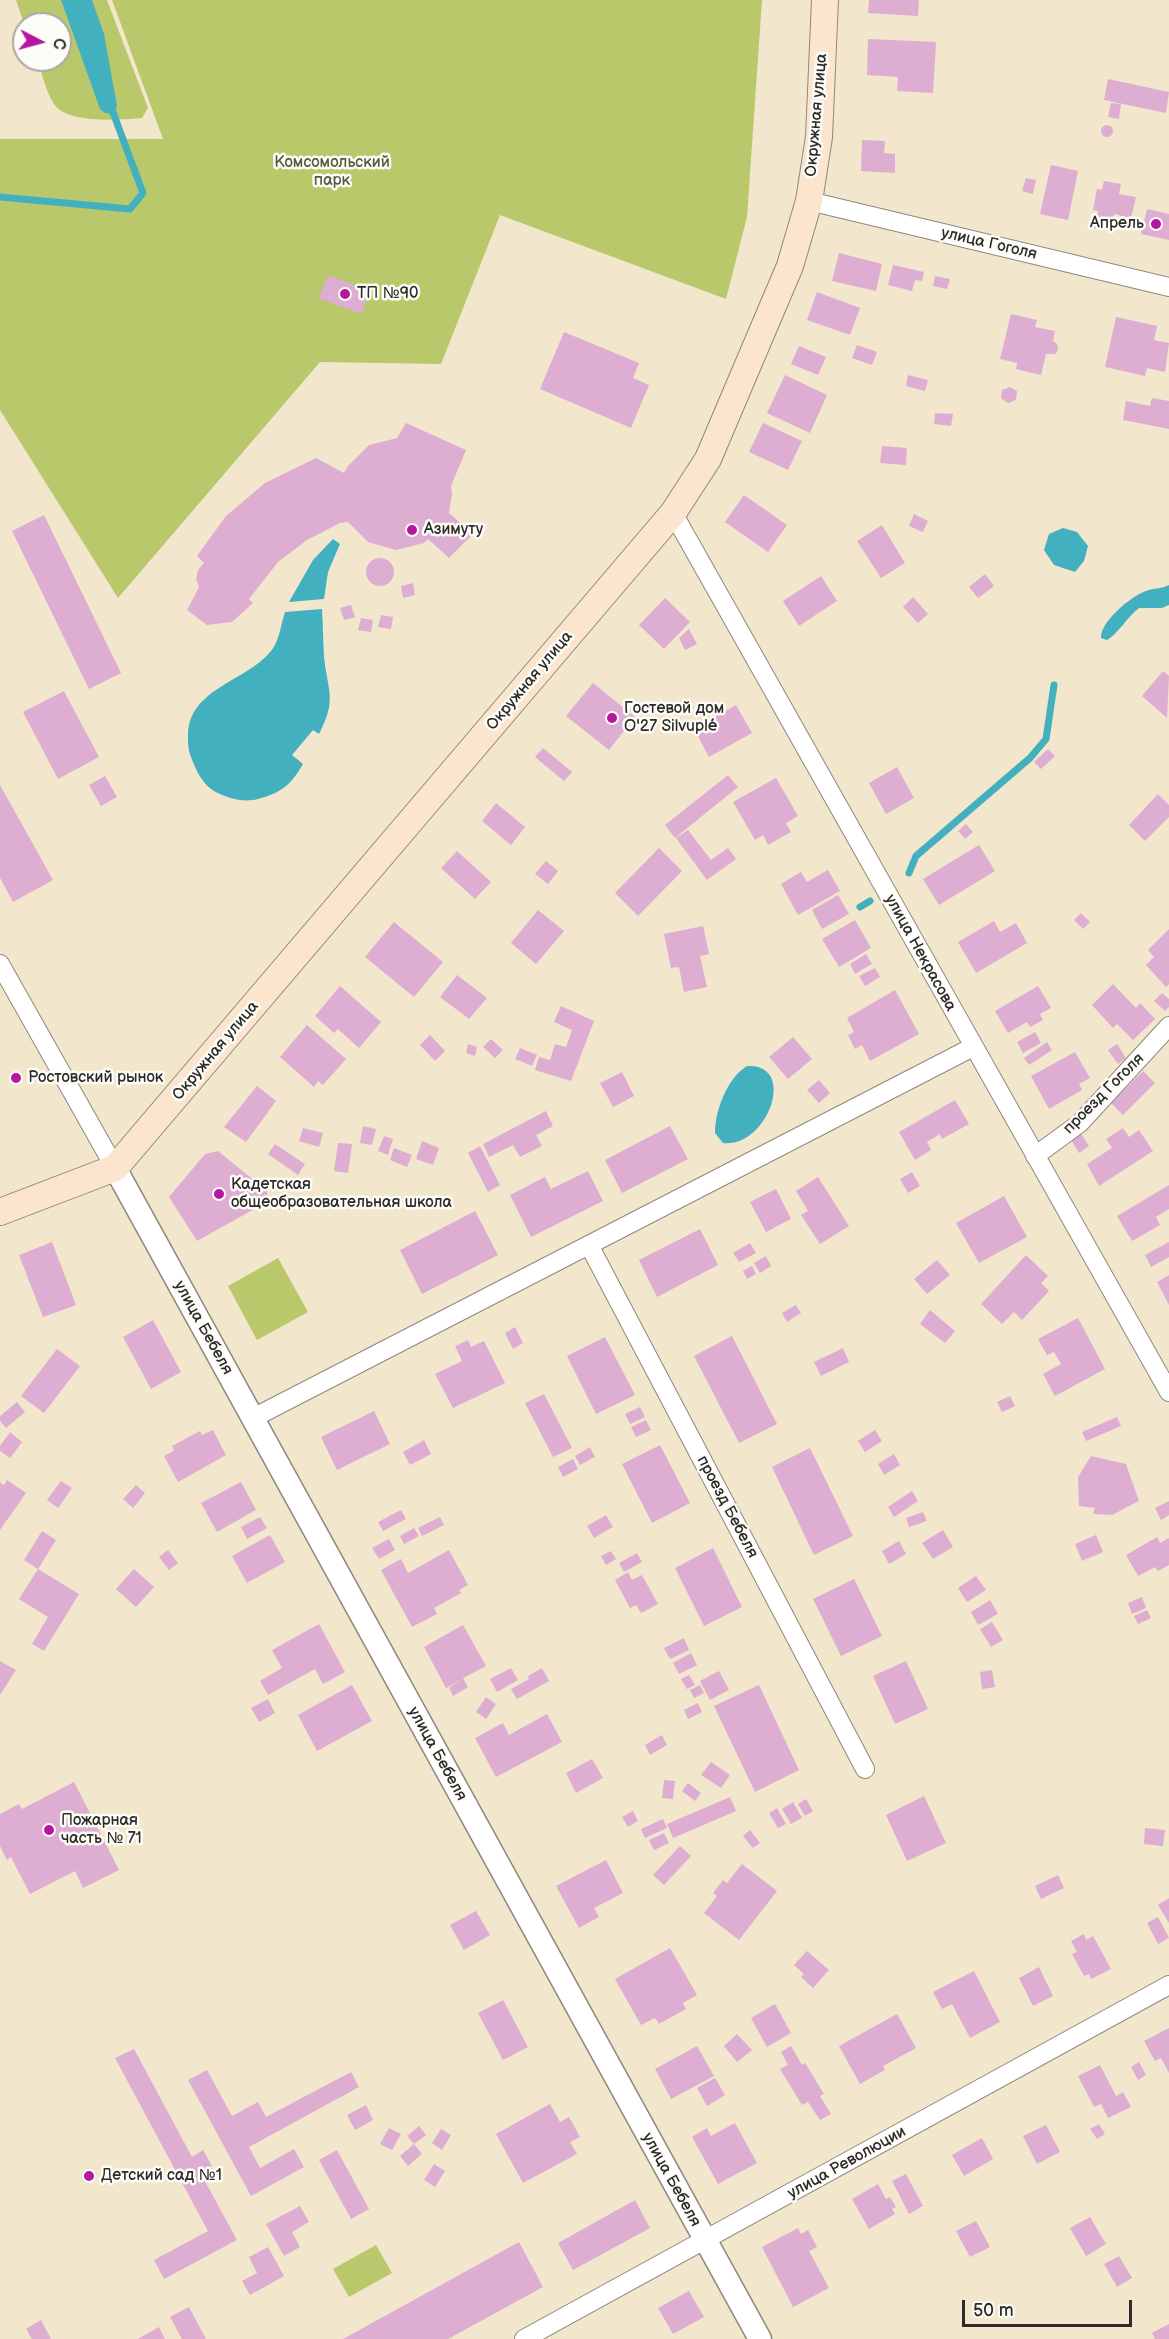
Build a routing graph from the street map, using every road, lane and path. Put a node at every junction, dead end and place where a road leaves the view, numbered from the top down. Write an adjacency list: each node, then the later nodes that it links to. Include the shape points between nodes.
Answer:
1 (825, 0): 2 (main road, Окружная улица, via 819,137)
2 (809, 201): 3 (street, улица Гоголя); 4 (main road, Окружная улица, via 790,266 739,389 708,459)
3 (1169, 287)
4 (673, 513): 7 (street, улица Некрасова); 9 (main road, Окружная улица)
5 (0, 963): 9 (street)
6 (1169, 1026): 8 (street, проезд Гоголя, via 1080,1123)
7 (974, 1047): 8 (street, улица Некрасова); 11 (street)
8 (1035, 1156): 12 (street, улица Некрасова)
9 (115, 1168): 10 (main road, Окружная улица); 13 (street, улица Бебеля)
10 (0, 1212)
11 (589, 1245): 13 (street); 14 (street, проезд Бебеля)
12 (1169, 1392)
13 (253, 1418): 16 (street, улица Бебеля)
14 (865, 1769)
15 (1169, 1985): 16 (street, улица Революции)
16 (705, 2241): 17 (street, улица Революции); 18 (street, улица Бебеля)
17 (524, 2339)
18 (760, 2339)

